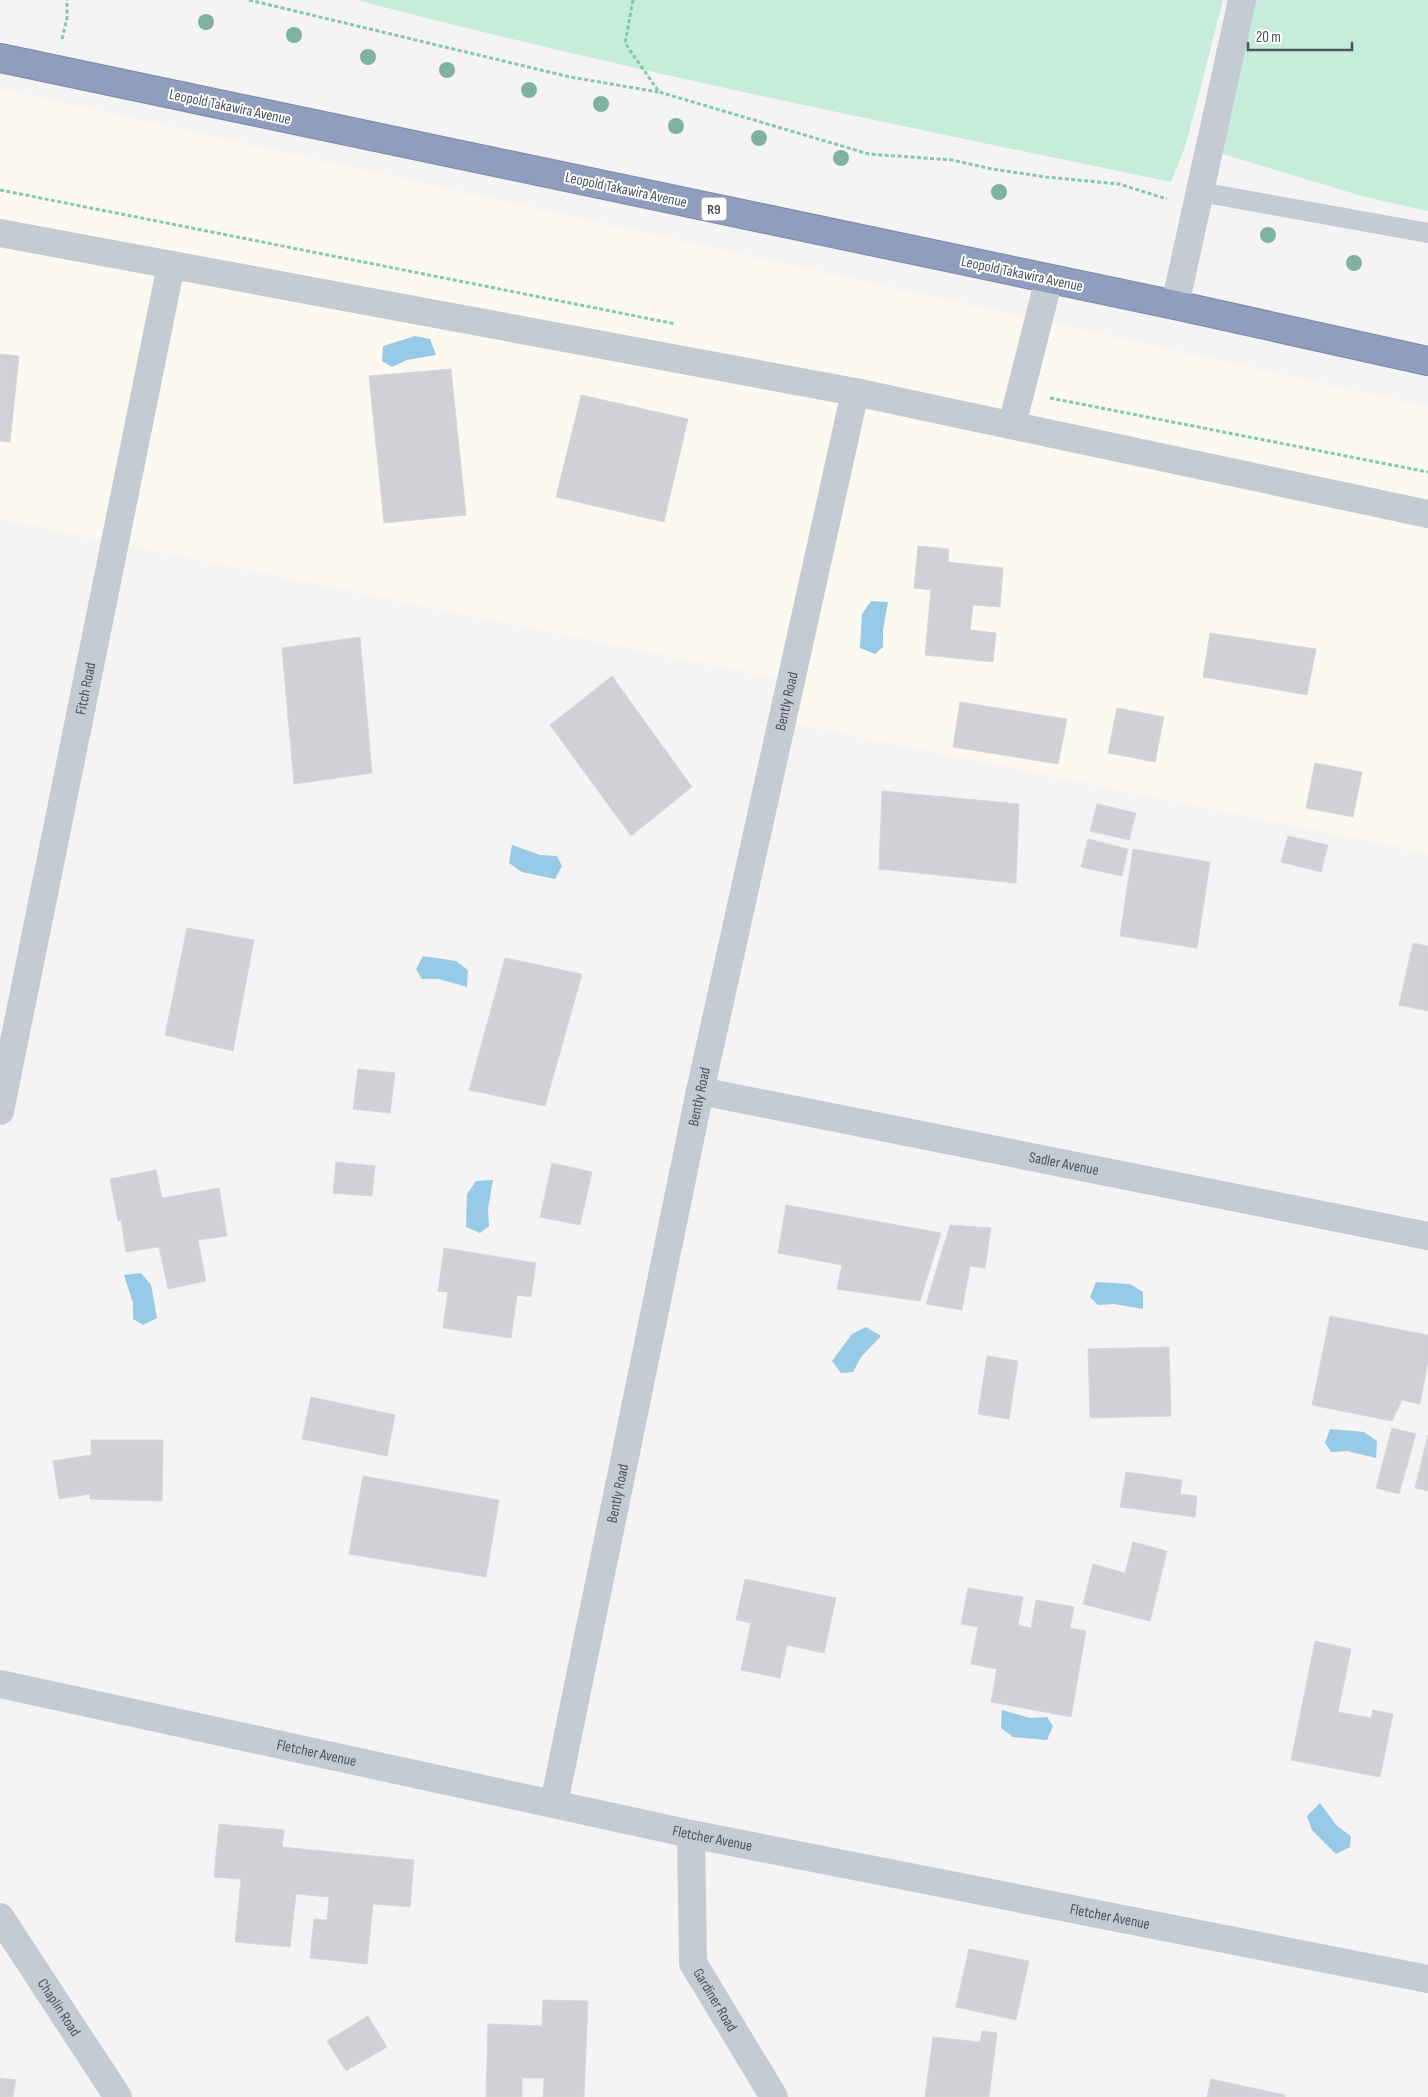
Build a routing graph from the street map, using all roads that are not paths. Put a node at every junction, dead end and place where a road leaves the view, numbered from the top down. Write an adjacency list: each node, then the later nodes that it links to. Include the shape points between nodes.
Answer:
1 (1242, 0): 3 (street)
2 (0, 58): 7 (highway, Leopold Takawira Avenue / R9)
3 (1198, 198): 5 (lane); 8 (street)
4 (0, 233): 6 (street)
5 (1428, 233)
6 (171, 264): 10 (street); 14 (street, Fitch Road)
7 (1049, 279): 8 (highway, Leopold Takawira Avenue / R9); 11 (street)
8 (1175, 306): 9 (highway, Leopold Takawira Avenue / R9)
9 (1428, 361)
10 (855, 392): 11 (street); 13 (street, Bently Road)
11 (1012, 425): 12 (street)
12 (1428, 514)
13 (700, 1091): 15 (street, Sadler Avenue); 17 (street, Bently Road)
14 (0, 1111)
15 (1428, 1236)
16 (0, 1684): 17 (street, Fletcher Avenue)
17 (554, 1803): 18 (street, Fletcher Avenue)
18 (691, 1834): 20 (street, Fletcher Avenue); 22 (street, Gardiner Road, via 693,1963)
19 (0, 1917): 21 (street, Chaplin Road)
20 (1428, 1979)
21 (118, 2097)
22 (774, 2097)

